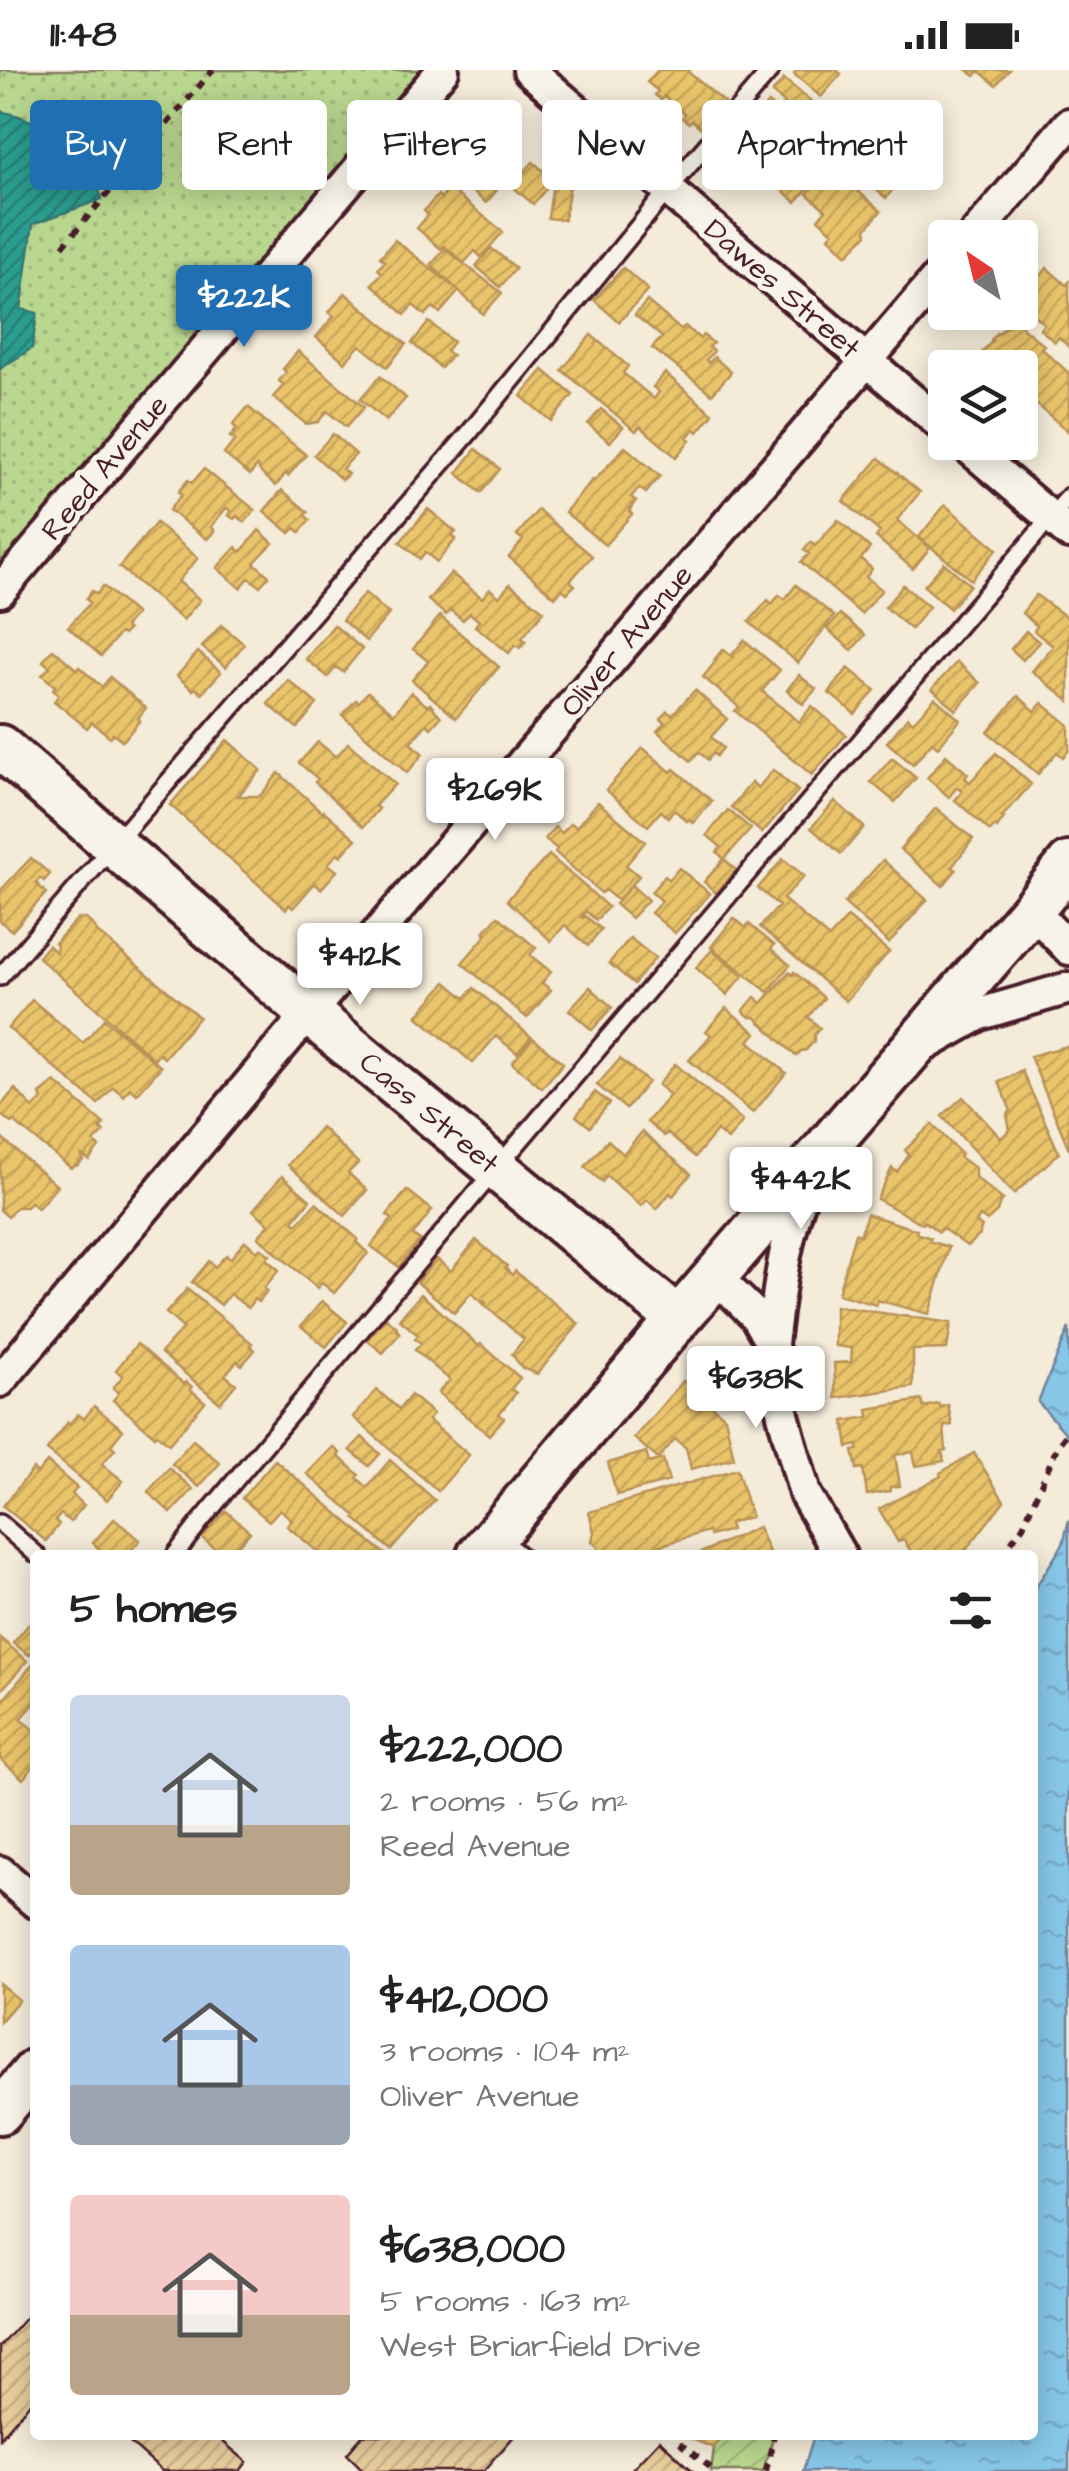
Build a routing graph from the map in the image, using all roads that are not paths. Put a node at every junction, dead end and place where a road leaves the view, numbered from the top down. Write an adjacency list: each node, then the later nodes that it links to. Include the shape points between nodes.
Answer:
1 (443, 70): 14 (street, Reed Avenue)
2 (530, 70): 4 (street, Dawes Street)
3 (771, 70): 6 (lane)
4 (564, 100)
5 (1069, 124): 8 (street)
6 (682, 174)
7 (668, 190): 10 (street, Dawes Street); 16 (lane)
8 (987, 220)
9 (928, 289): 10 (street, Oliver Avenue)
10 (866, 361): 11 (street, Dawes Street); 22 (street, Oliver Avenue)
11 (928, 414)
12 (987, 460): 13 (street)
13 (1063, 515): 25 (lane)
14 (0, 591)
15 (0, 748): 16 (street, Cass Street)
16 (113, 844): 20 (lane); 22 (street, Cass Street)
17 (1069, 864): 18 (street)
18 (1032, 910): 19 (street); 23 (street)
19 (1069, 949)
20 (0, 977)
21 (1069, 988): 23 (street, via 980,1014)
22 (310, 1013): 25 (street, Cass Street); 29 (street, Oliver Avenue)
23 (903, 1058): 24 (street)
24 (817, 1158): 26 (street); 28 (street, via 784,1257)
25 (496, 1169): 27 (street, Cass Street); 33 (lane)
26 (715, 1276): 27 (street); 28 (street, via 756,1314)
27 (678, 1319): 31 (street)
28 (772, 1344): 34 (street, via 806,1494)
29 (0, 1381)
30 (0, 1524): 32 (lane)
31 (498, 1548)
32 (31, 1550)
33 (179, 1550)
34 (837, 1550)
35 (0, 1872): 36 (street)
36 (30, 1898)
37 (30, 2077): 38 (street)
38 (0, 2112)

